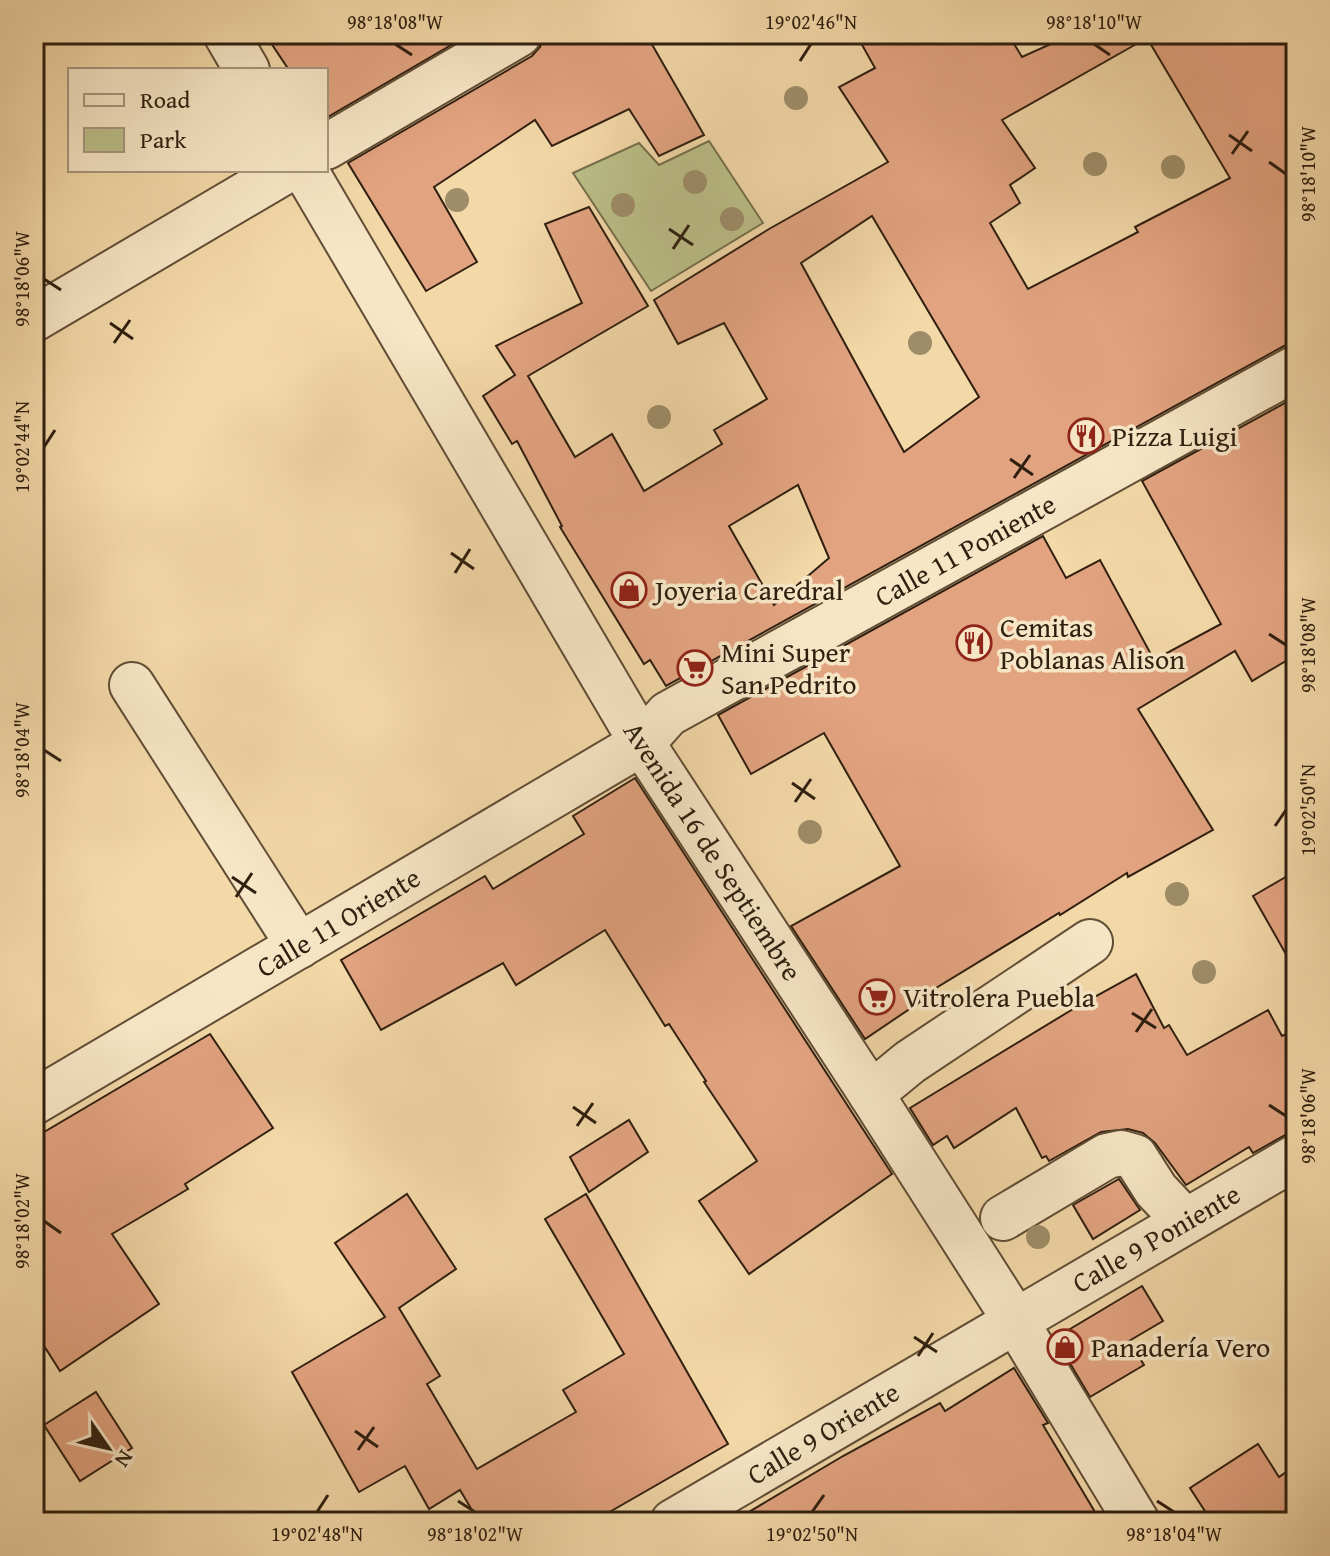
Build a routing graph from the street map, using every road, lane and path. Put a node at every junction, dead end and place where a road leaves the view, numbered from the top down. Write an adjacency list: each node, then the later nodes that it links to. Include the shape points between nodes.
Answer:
1 (226, 34): 3 (street)
2 (519, 34): 4 (street)
3 (246, 68)
4 (328, 146)
5 (284, 172): 7 (street)
6 (306, 172): 10 (street, Avenida 16 de Septiembre)
7 (34, 319)
8 (1296, 368): 10 (street, Calle 11 Poniente, via 668,714)
9 (132, 685): 12 (street)
10 (642, 743): 12 (street, Calle 11 Oriente); 13 (street, Avenida 16 de Septiembre)
11 (1090, 942): 13 (street, via 910,1062)
12 (299, 946): 14 (street, Calle 11 Oriente)
13 (871, 1094): 18 (street, Avenida 16 de Septiembre)
14 (34, 1102)
15 (1296, 1157): 17 (street, Calle 9 Poniente)
16 (1003, 1218): 17 (street, via 1107,1156 1121,1153 1135,1157)
17 (1185, 1221): 18 (street, Calle 9 Poniente)
18 (1015, 1320): 19 (street, Calle 9 Oriente); 20 (street, Avenida 16 de Septiembre)
19 (673, 1522)
20 (1137, 1522)

